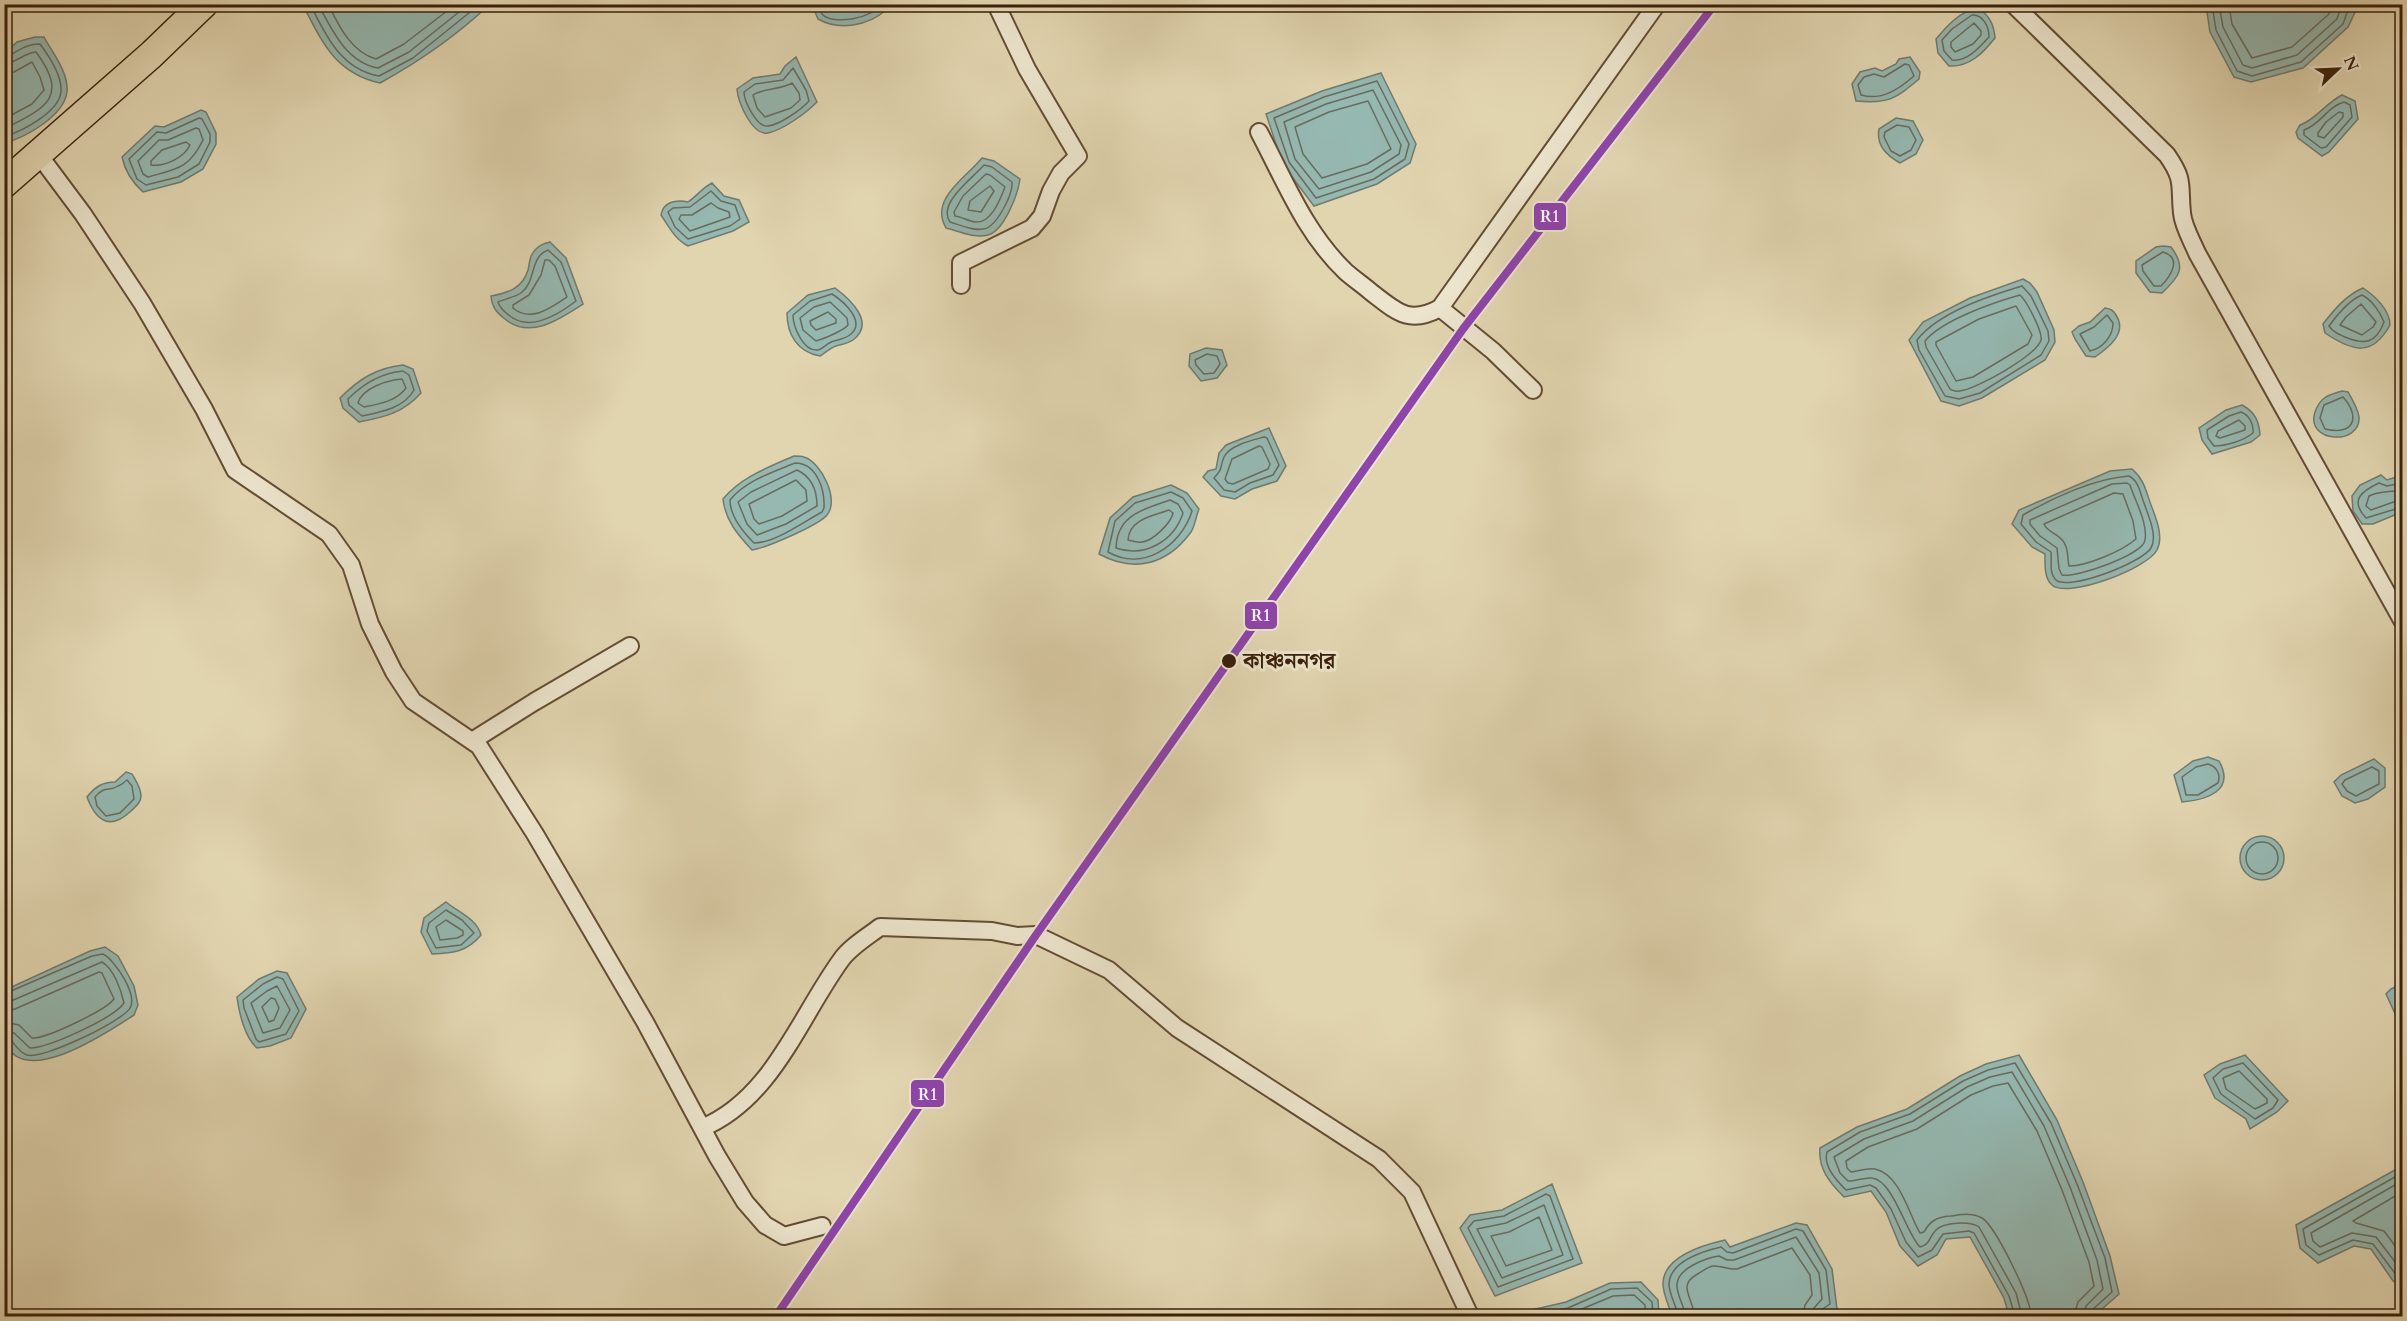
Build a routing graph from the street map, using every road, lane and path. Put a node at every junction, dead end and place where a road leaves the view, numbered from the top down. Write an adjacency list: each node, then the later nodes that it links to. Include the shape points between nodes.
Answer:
1 (204, 4): 6 (highway)
2 (996, 4): 8 (street, via 1027,69 1078,156 1061,172 1042,216 1032,228 961,263)
3 (1657, 4): 9 (street)
4 (2013, 4): 11 (street, via 2167,155 2179,172 2182,215 2198,253)
5 (1259, 132): 9 (street, via 1292,200 1346,272 1405,315 1422,317)
6 (39, 155): 7 (highway); 13 (street, via 142,303 235,470 329,534 351,565 370,624 413,701)
7 (4, 184)
8 (961, 285)
9 (1440, 308): 10 (street)
10 (1533, 390)
11 (2403, 620)
12 (630, 646): 13 (street)
13 (472, 741): 14 (street, via 535,834)
14 (702, 1128): 15 (street, via 745,1202 765,1225 784,1236); 16 (street, via 720,1121 741,1105 761,1082 842,958 880,927 1036,934 1109,970 1177,1028 1379,1160 1412,1192)
15 (822, 1226)
16 (1470, 1317)

